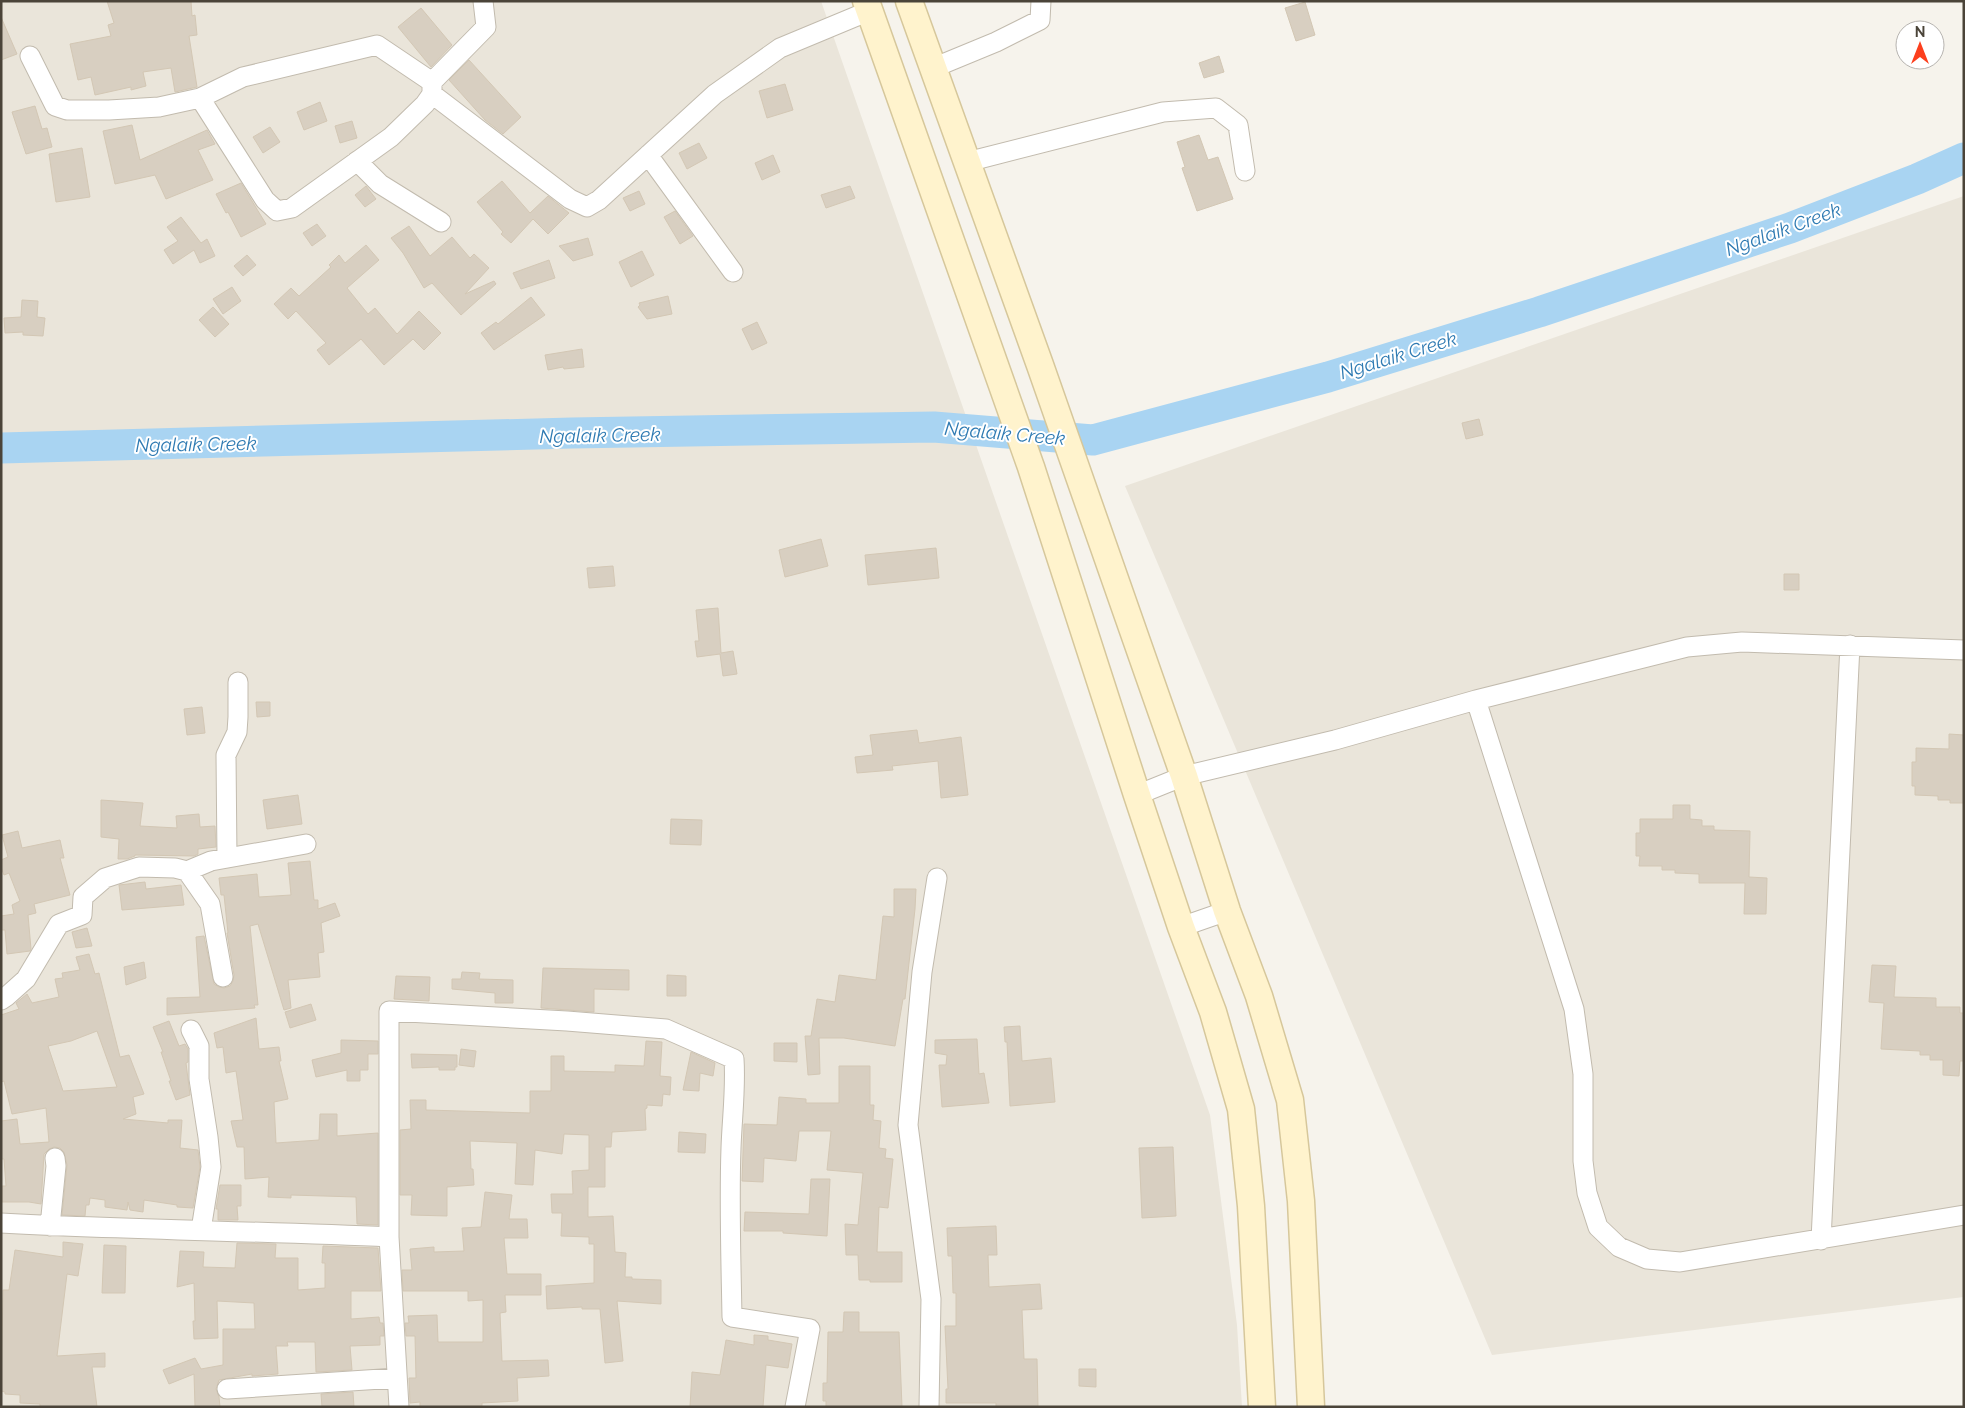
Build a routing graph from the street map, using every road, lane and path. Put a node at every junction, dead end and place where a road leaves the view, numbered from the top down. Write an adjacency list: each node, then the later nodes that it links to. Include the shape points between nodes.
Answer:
1 (483, 1): 7 (street, via 486,27)
2 (909, 1): 6 (main road)
3 (1041, 1): 6 (street, via 1040,20)
4 (867, 6): 9 (street, via 780,48 715,94); 20 (main road, via 1031,467)
5 (30, 56): 8 (street, via 55,106 68,110 159,107)
6 (933, 68): 11 (main road)
7 (432, 88): 8 (street, via 377,45 243,77); 9 (street, via 570,199 587,207); 10 (street, via 425,104 391,137)
8 (200, 98): 10 (street, via 265,200 277,211 292,208)
9 (648, 155): 14 (street)
10 (357, 161): 13 (street, via 380,184)
11 (967, 162): 12 (street, via 1163,112 1216,108 1238,124); 19 (main road)
12 (1245, 170)
13 (442, 222)
14 (733, 272)
15 (1850, 645): 16 (street); 18 (street, via 1742,642 1687,648); 36 (street)
16 (1964, 650)
17 (238, 682): 22 (street, via 236,732 226,755)
18 (1476, 700): 19 (street, via 1335,740); 36 (street, via 1574,1009 1583,1074 1583,1161 1587,1193 1598,1227 1619,1247 1647,1259 1680,1262)
19 (1184, 776): 20 (street); 25 (main road)
20 (1137, 795): 26 (main road)
21 (306, 844): 22 (street)
22 (227, 857): 23 (street)
23 (187, 871): 27 (street, via 210,904); 28 (street, via 139,867 105,878 83,897 82,916 59,924 26,979)
24 (937, 878): 41 (street, via 922,972 908,1125 931,1299)
25 (1227, 911): 26 (street); 43 (main road, via 1259,996 1290,1100 1300,1201)
26 (1181, 927): 42 (main road, via 1213,1012 1241,1109 1252,1206)
27 (223, 977)
28 (1, 1000)
29 (191, 1030): 34 (street, via 199,1046 199,1079 211,1167)
30 (55, 1158): 33 (street)
31 (1964, 1215): 36 (street)
32 (1, 1223): 33 (street)
33 (50, 1226): 34 (street)
34 (201, 1230): 35 (street)
35 (389, 1237): 37 (street); 40 (street, via 389,1011 666,1030 734,1059 730,1233 732,1317 810,1329)
36 (1821, 1240)
37 (397, 1378): 38 (street); 39 (street)
38 (227, 1389)
39 (399, 1407)
40 (795, 1407)
41 (928, 1407)
42 (1262, 1407)
43 (1312, 1407)

